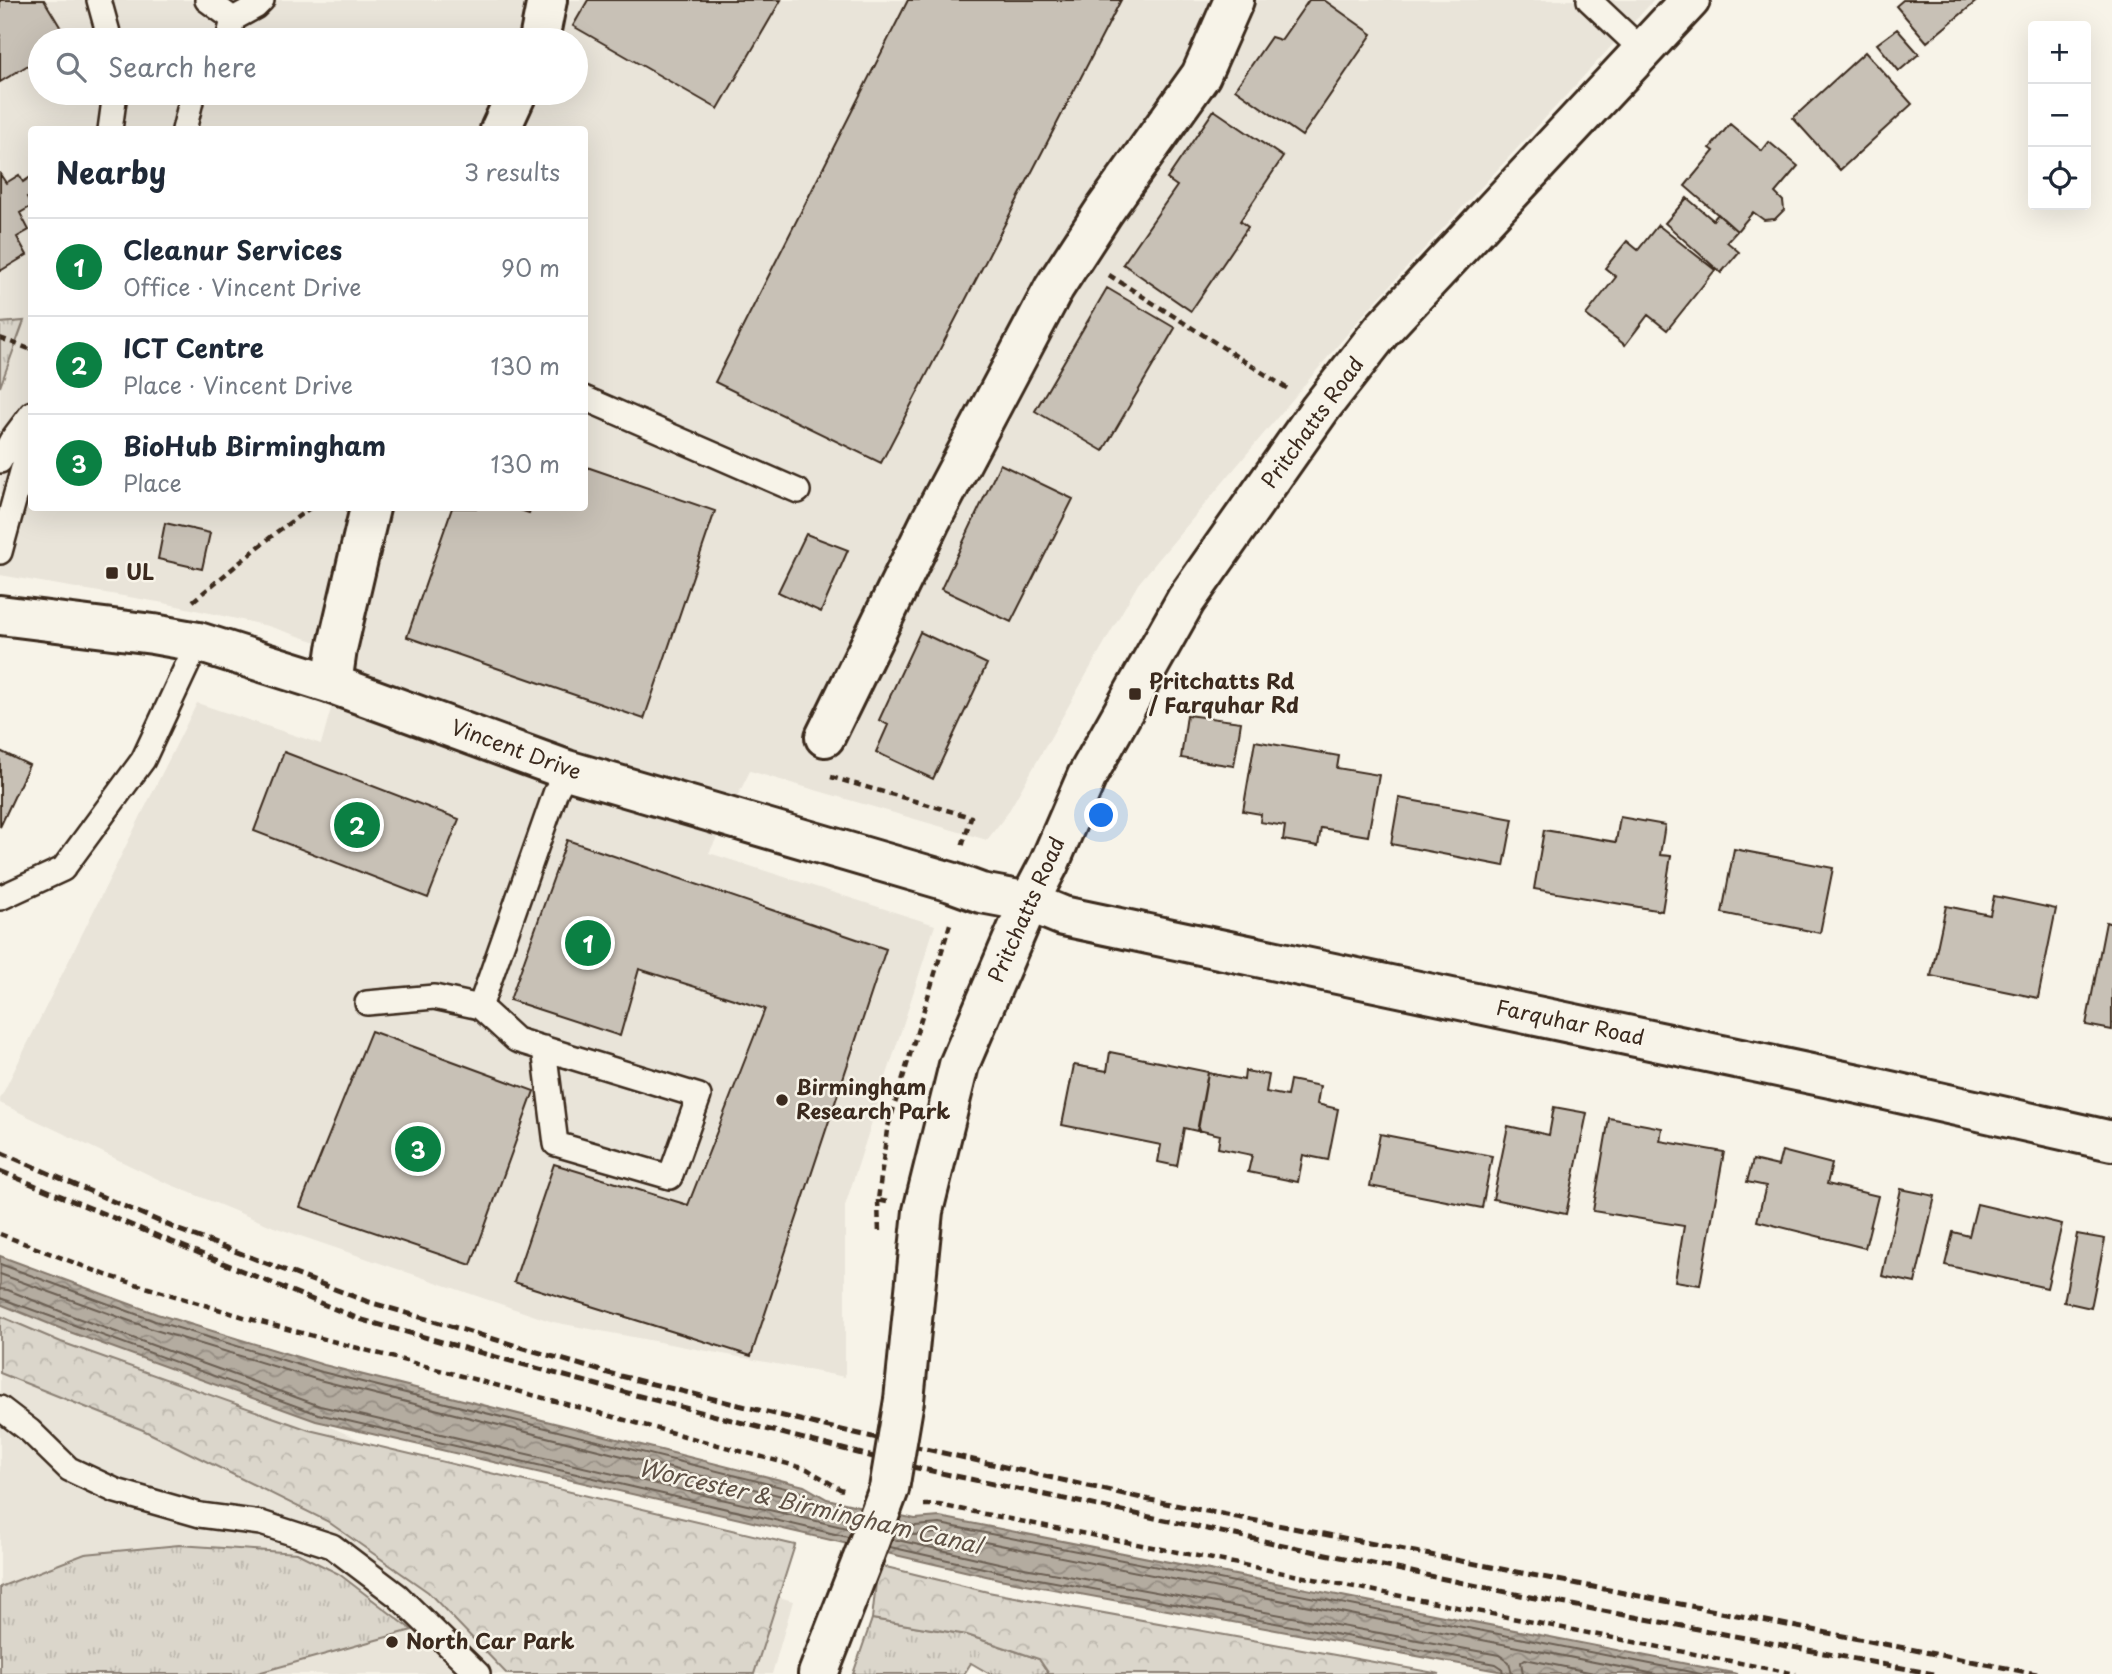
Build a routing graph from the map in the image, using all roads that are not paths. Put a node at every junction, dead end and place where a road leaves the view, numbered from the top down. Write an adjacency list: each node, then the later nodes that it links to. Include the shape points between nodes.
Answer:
1 (99, 0): 8 (lane)
2 (207, 0): 9 (lane)
3 (262, 0): 10 (lane)
4 (547, 0): 11 (street)
5 (1234, 0): 29 (street, via 1201,75 1054,288 930,522)
6 (1589, 0): 12 (lane)
7 (1689, 0): 12 (street, Pritchatts Road)
8 (107, 28)
9 (229, 28)
10 (233, 28)
11 (542, 28)
12 (1642, 50): 32 (street, Pritchatts Road, via 1382,330 1320,409 1186,600 1087,776)
13 (113, 105): 16 (lane)
14 (190, 105): 17 (lane)
15 (511, 105): 18 (street)
16 (111, 126)
17 (185, 126)
18 (502, 126)
19 (588, 400): 23 (lane)
20 (28, 418): 22 (lane)
21 (28, 450): 25 (lane)
22 (0, 461)
23 (798, 491)
24 (369, 511): 28 (street)
25 (0, 552)
26 (0, 615): 27 (street, Vincent Drive)
27 (198, 642): 28 (street, Vincent Drive); 31 (lane, via 143,760 63,869)
28 (332, 684): 30 (street, Vincent Drive)
29 (825, 737)
30 (567, 770): 32 (street, Vincent Drive, via 981,893); 34 (lane)
31 (0, 898)
32 (1029, 902): 36 (street, Farquhar Road, via 1063,916); 39 (street, Pritchatts Road, bridge, via 959,1065 923,1211 904,1400 889,1489)
33 (367, 1003): 34 (lane, via 434,997)
34 (480, 1007): 35 (lane, via 516,1040)
35 (544, 1048): 35 (lane, via 699,1096 670,1177 556,1144)
36 (2112, 1141)
37 (0, 1408): 38 (lane, via 69,1469 116,1491 200,1515 261,1523 332,1546 398,1596)
38 (478, 1674)
39 (818, 1674)

